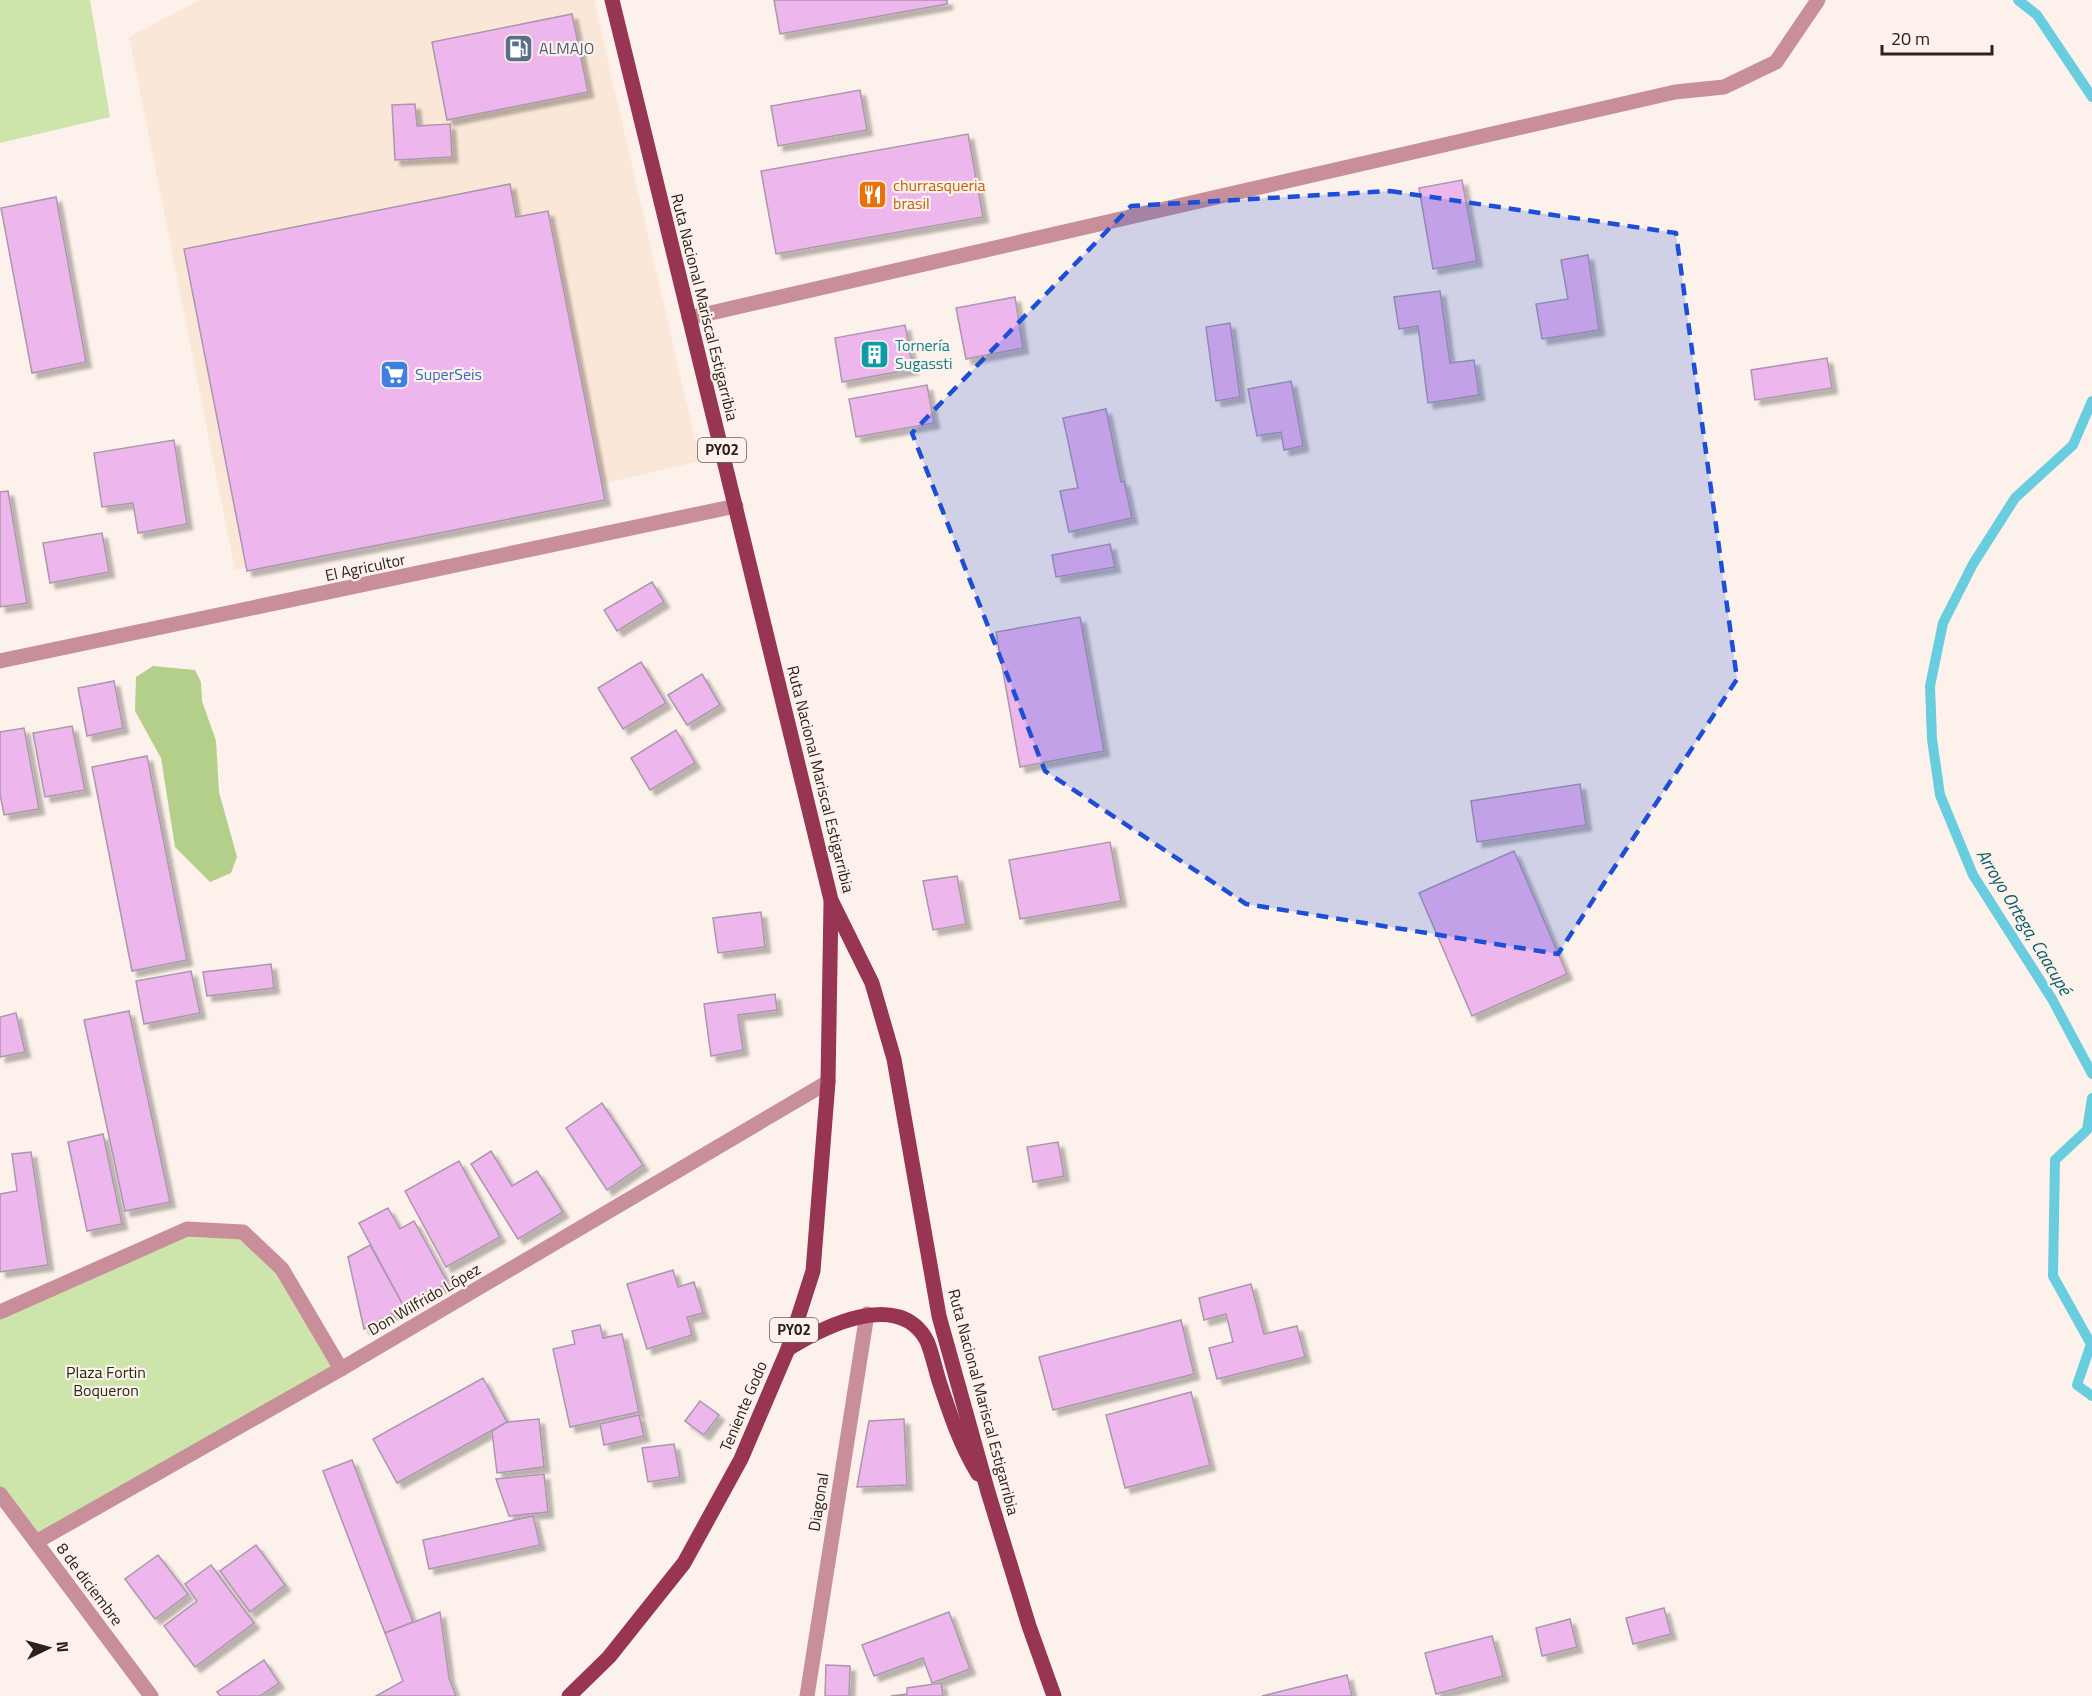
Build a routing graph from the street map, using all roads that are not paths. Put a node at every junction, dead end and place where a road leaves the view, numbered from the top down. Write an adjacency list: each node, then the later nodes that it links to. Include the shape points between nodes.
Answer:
1 (612, 0): 3 (main road, Ruta Nacional Mariscal Estigarribia / PY02)
2 (1818, 0): 3 (street, via 1776,62 1724,87 1675,92)
3 (690, 318): 4 (main road, Ruta Nacional Mariscal Estigarribia / PY02)
4 (736, 506): 5 (street, El Agricultor); 6 (main road, Ruta Nacional Mariscal Estigarribia / PY02)
5 (0, 661)
6 (831, 900): 7 (main road, Teniente Godo / PY02); 12 (main road, Ruta Nacional Mariscal Estigarribia / PY02, via 872,983 894,1059 939,1316)
7 (828, 1082): 10 (main road, Teniente Godo / PY02, via 813,1271); 11 (street, Don Wilfrido López)
8 (0, 1312): 11 (street, via 187,1229 243,1232 282,1269)
9 (867, 1314): 10 (main road, via 814,1332); 12 (main road, via 896,1316 913,1324 926,1340 960,1444); 17 (street, Diagonal)
10 (788, 1349): 16 (main road, Teniente Godo / PY02, via 741,1459 684,1563 609,1657)
11 (341, 1369): 14 (street, Don Wilfrido López)
12 (988, 1492): 18 (main road, Ruta Nacional Mariscal Estigarribia / PY02)
13 (0, 1494): 14 (street, 8 de diciembre)
14 (36, 1542): 15 (street, 8 de diciembre)
15 (151, 1696)
16 (569, 1696)
17 (807, 1696)
18 (1054, 1696)

